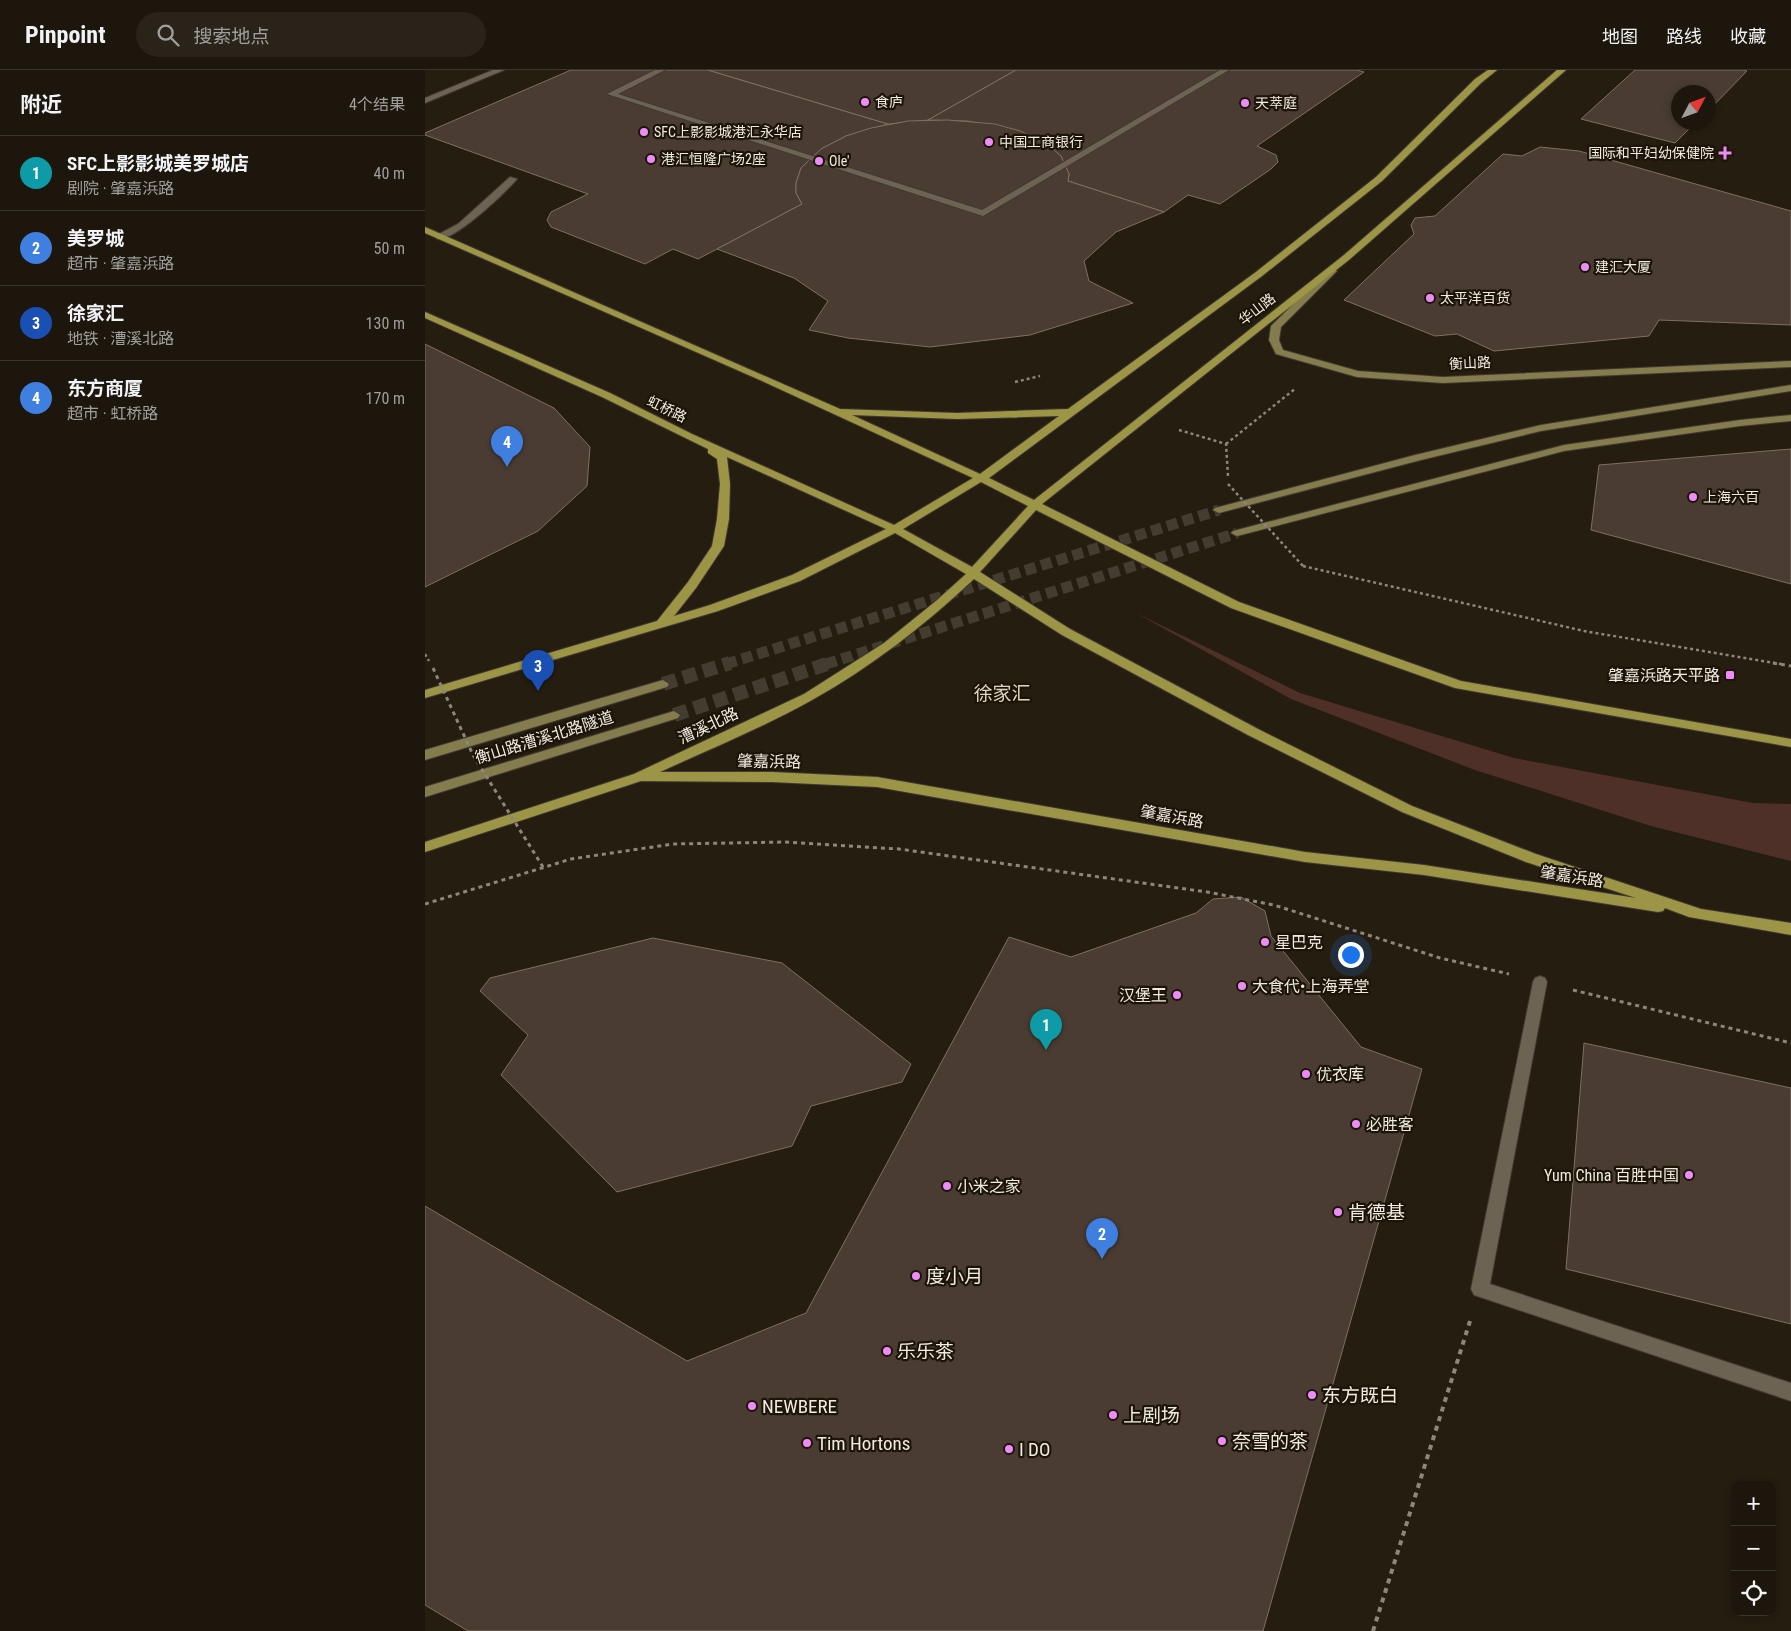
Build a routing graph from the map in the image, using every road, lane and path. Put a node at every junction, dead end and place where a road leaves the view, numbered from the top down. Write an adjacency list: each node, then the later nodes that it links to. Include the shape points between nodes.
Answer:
1 (500, 70): 6 (street)
2 (661, 70): 3 (street, via 611,94 983,213)
3 (1225, 70)
4 (1493, 70): 16 (main road, 华山路, via 1379,179 1259,274)
5 (1562, 70): 10 (main road, 华山路)
6 (425, 101)
7 (513, 179): 9 (street, via 461,226)
8 (425, 230): 9 (main road)
9 (441, 237): 15 (main road)
10 (1347, 257): 13 (main road, 衡山路, via 1276,326 1274,340 1279,352); 17 (main road, 华山路)
11 (425, 315): 19 (main road, 虹桥路)
12 (1791, 364): 13 (main road, 衡山路, via 1443,380 1357,374)
13 (1325, 365): 20 (path)
14 (1791, 388): 23 (main road, via 1541,428)
15 (833, 410): 16 (main road, via 958,417); 21 (main road)
16 (1071, 412): 21 (main road, 华山路)
17 (1142, 418): 20 (path); 22 (main road, 华山路)
18 (1791, 418): 25 (main road, via 1740,422 1564,448)
19 (687, 436): 24 (main road, 虹桥路); 27 (main road, via 722,458 725,484 723,519 717,546)
20 (1226, 444): 28 (path, bridge, via 1228,484 1303,566 1584,631)
21 (981, 478): 22 (main road); 24 (main road, 华山路)
22 (1034, 505): 26 (main road, 华山路); 33 (main road, via 1235,605 1459,685)
23 (1219, 510)
24 (895, 529): 26 (main road, 肇嘉浜路); 27 (main road, via 796,578)
25 (1237, 533)
26 (973, 573): 35 (main road, 漕溪北路, via 888,646 808,697); 40 (main road, 肇嘉浜路, via 1066,632 1253,732 1407,809 1531,858)
27 (662, 623): 31 (main road)
28 (1791, 666)
29 (433, 668): 38 (path, bridge, via 473,755)
30 (663, 684): 34 (main road, 衡山路漕溪北路隧道)
31 (425, 694)
32 (674, 715): 36 (main road, 衡山路漕溪北路隧道)
33 (1791, 743)
34 (425, 755)
35 (639, 777): 37 (main road, 漕溪北路); 40 (main road, 肇嘉浜路, via 772,777 877,782 1305,856 1424,870)
36 (425, 792)
37 (425, 847)
38 (543, 867): 39 (path); 42 (path, via 571,859 673,844 785,842 899,849 1207,892 1274,905 1440,958)
39 (425, 904)
40 (1698, 914): 41 (main road, 肇嘉浜路)
41 (1791, 929)
42 (1540, 982): 43 (path); 44 (street)
43 (1791, 1043)
44 (1480, 1290): 45 (street); 46 (path)
45 (1791, 1392)
46 (1373, 1631)

